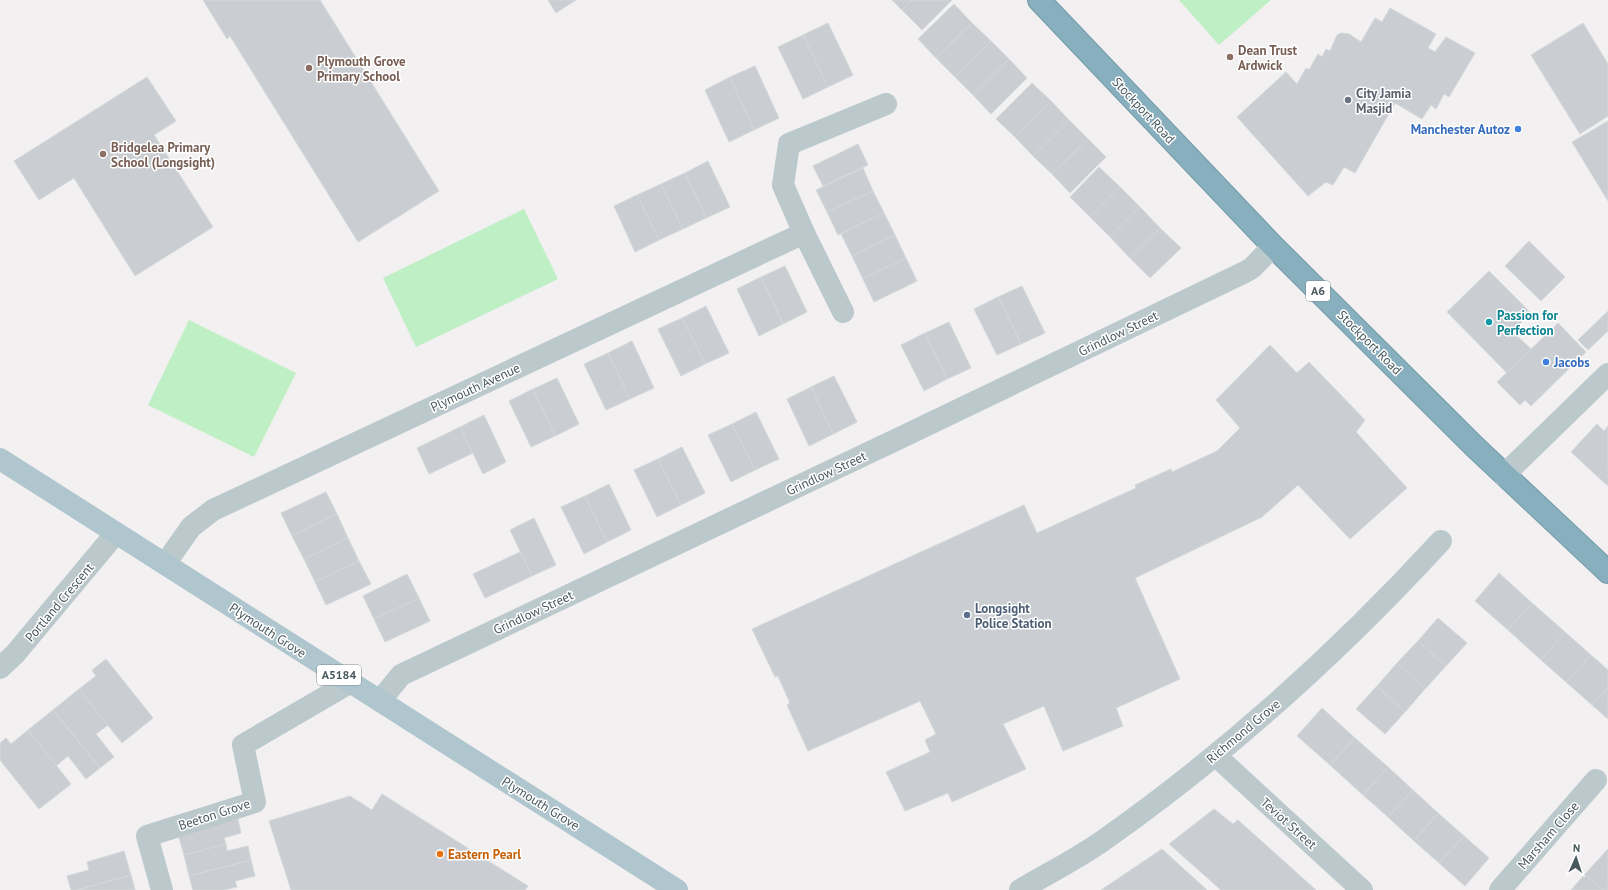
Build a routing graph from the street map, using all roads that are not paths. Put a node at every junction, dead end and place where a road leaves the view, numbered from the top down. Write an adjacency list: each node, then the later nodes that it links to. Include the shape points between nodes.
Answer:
1 (1039, 0): 4 (highway, Stockport Road / A6)
2 (886, 104): 3 (street, via 789,144 783,185)
3 (804, 233): 5 (street); 11 (street, Plymouth Avenue, via 213,510 191,527)
4 (1273, 246): 8 (highway, Stockport Road / A6); 15 (street, Grindlow Street, via 1252,268 401,675)
5 (843, 312)
6 (1608, 374): 8 (street)
7 (0, 459): 9 (main road, Plymouth Grove / A5184)
8 (1504, 475): 12 (highway, Stockport Road / A6)
9 (116, 533): 11 (main road, Plymouth Grove / A5184); 13 (street, Portland Crescent, via 15,654)
10 (1441, 541): 16 (street, Richmond Grove, via 1303,680)
11 (165, 564): 14 (main road, Plymouth Grove / A5184)
12 (1608, 572)
13 (0, 668)
14 (351, 682): 15 (main road, Plymouth Grove / A5184); 18 (street, Beeton Grove, via 243,745 255,802 147,836)
15 (380, 701): 19 (main road, Plymouth Grove / A5184)
16 (1216, 756): 20 (street, Richmond Grove, via 1100,843); 21 (street, Teviot Street)
17 (1596, 780): 22 (street, Marsham Close)
18 (162, 890)
19 (678, 890)
20 (1020, 890)
21 (1362, 890)
22 (1500, 890)

